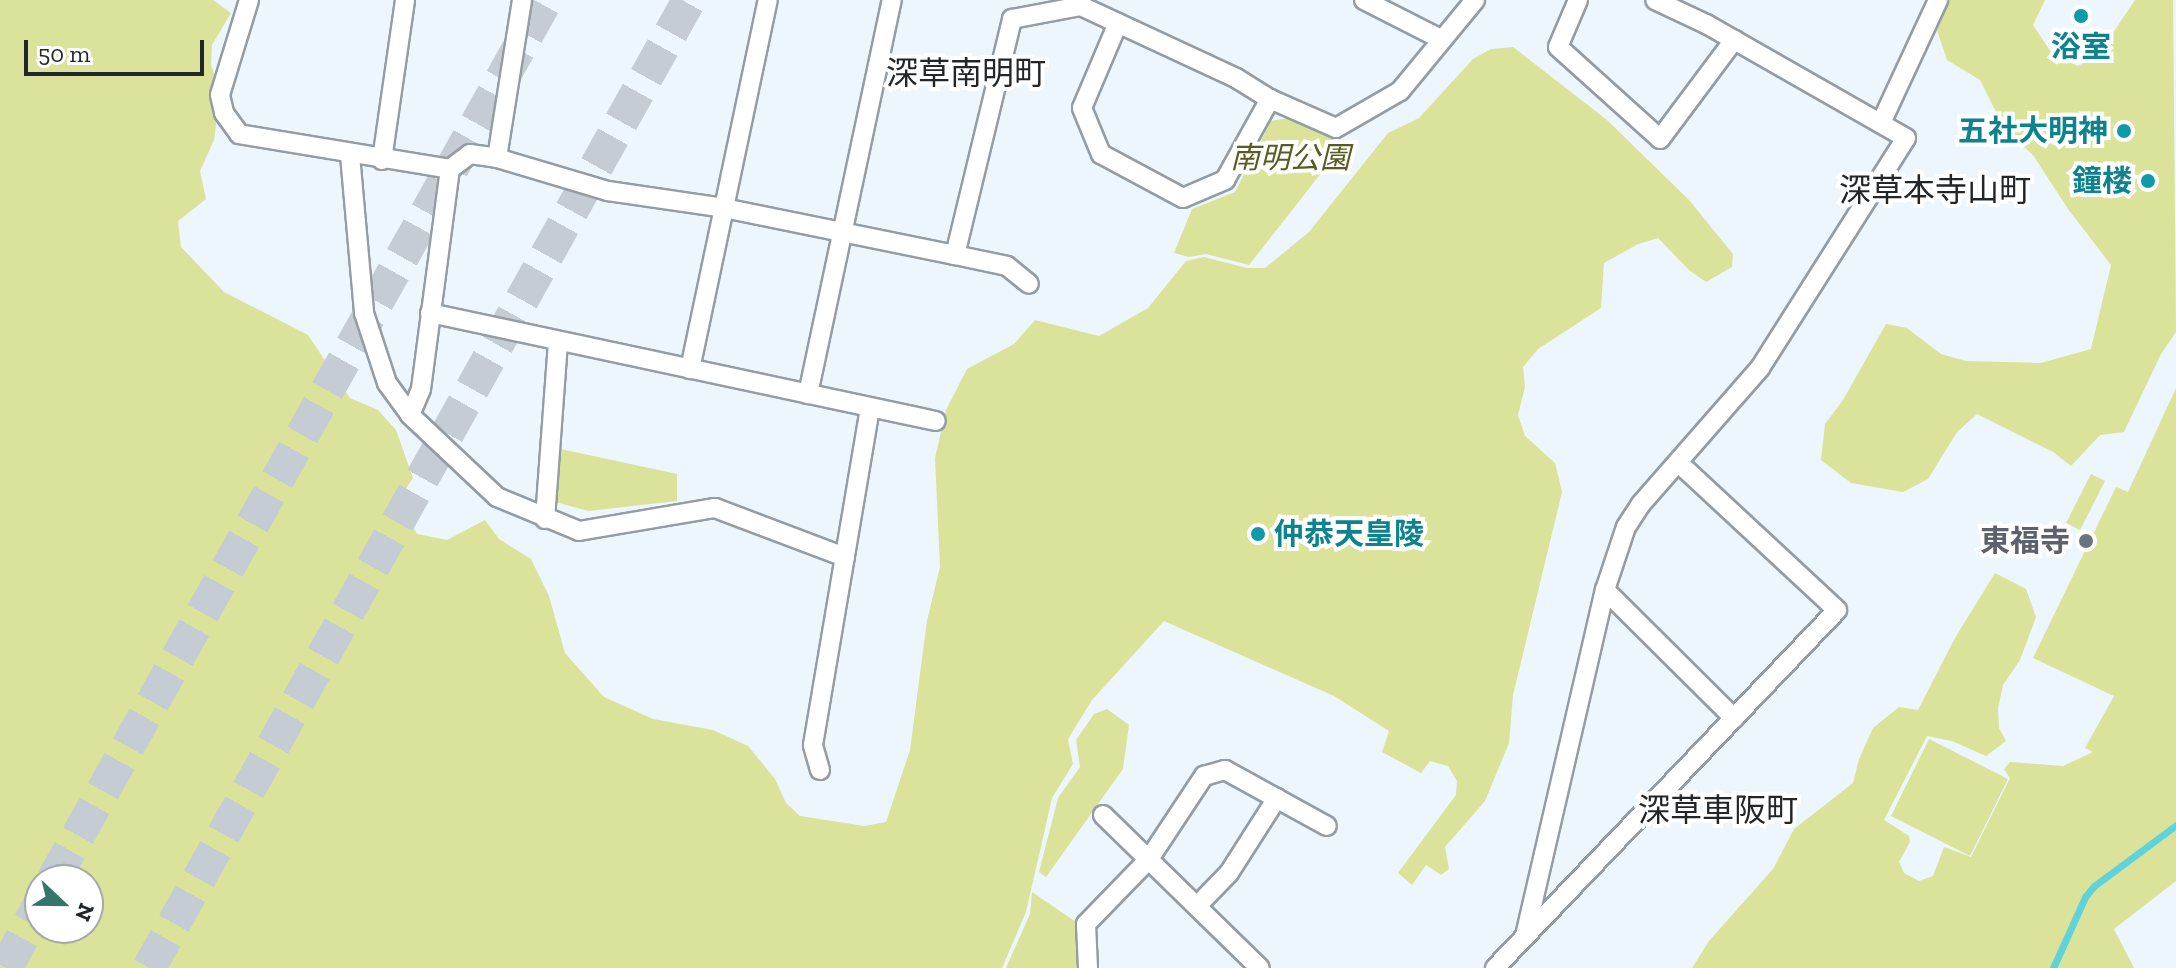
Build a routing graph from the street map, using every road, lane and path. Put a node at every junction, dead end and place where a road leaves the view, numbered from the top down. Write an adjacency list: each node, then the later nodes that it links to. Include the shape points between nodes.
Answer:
1 (249, 0): 17 (street, via 220,95 224,113 239,134)
2 (405, 0): 19 (street)
3 (522, 0): 18 (street)
4 (768, 0): 21 (street)
5 (892, 0): 22 (street)
6 (1364, 0): 13 (street)
7 (1475, 0): 13 (street)
8 (1578, 0): 14 (street, via 1558,47 1660,139)
9 (1655, 0): 14 (street)
10 (1938, 0): 16 (street)
11 (1081, 3): 12 (street); 23 (street, via 1012,19)
12 (1118, 23): 15 (street); 15 (street, via 1082,108 1101,154 1183,198 1225,180)
13 (1441, 39): 15 (street, via 1400,91 1336,128)
14 (1734, 40): 16 (street)
15 (1270, 99)
16 (1881, 123): 32 (street, via 1906,138 1880,183 1760,368)
17 (350, 155): 19 (street); 30 (street, via 364,313 387,383)
18 (497, 158): 20 (street, via 470,154); 21 (street, via 608,191)
19 (382, 160): 20 (street)
20 (450, 169): 25 (street)
21 (724, 208): 22 (street); 27 (street)
22 (843, 233): 23 (street); 28 (street)
23 (955, 255): 24 (street, via 1007,266)
24 (1029, 284)
25 (430, 313): 26 (street); 30 (street, via 421,389)
26 (558, 341): 27 (street); 33 (street)
27 (690, 369): 28 (street)
28 (808, 394): 29 (street)
29 (870, 408): 31 (street); 34 (street)
30 (410, 415): 33 (street, via 497,497)
31 (936, 421)
32 (1679, 463): 35 (street, via 1626,527); 36 (street, via 1837,610)
33 (545, 519): 34 (street, via 579,531 715,508)
34 (845, 557): 37 (street, via 813,745)
35 (1605, 590): 36 (street); 43 (street)
36 (1734, 718): 43 (street)
37 (820, 770)
38 (1277, 798): 40 (street); 41 (street, via 1225,770 1204,776); 42 (street, via 1229,873)
39 (1103, 815): 41 (street)
40 (1327, 826)
41 (1149, 859): 42 (street); 44 (street, via 1086,924)
42 (1197, 906): 45 (street)
43 (1525, 936): 46 (street)
44 (1088, 968)
45 (1260, 968)
46 (1495, 968)

